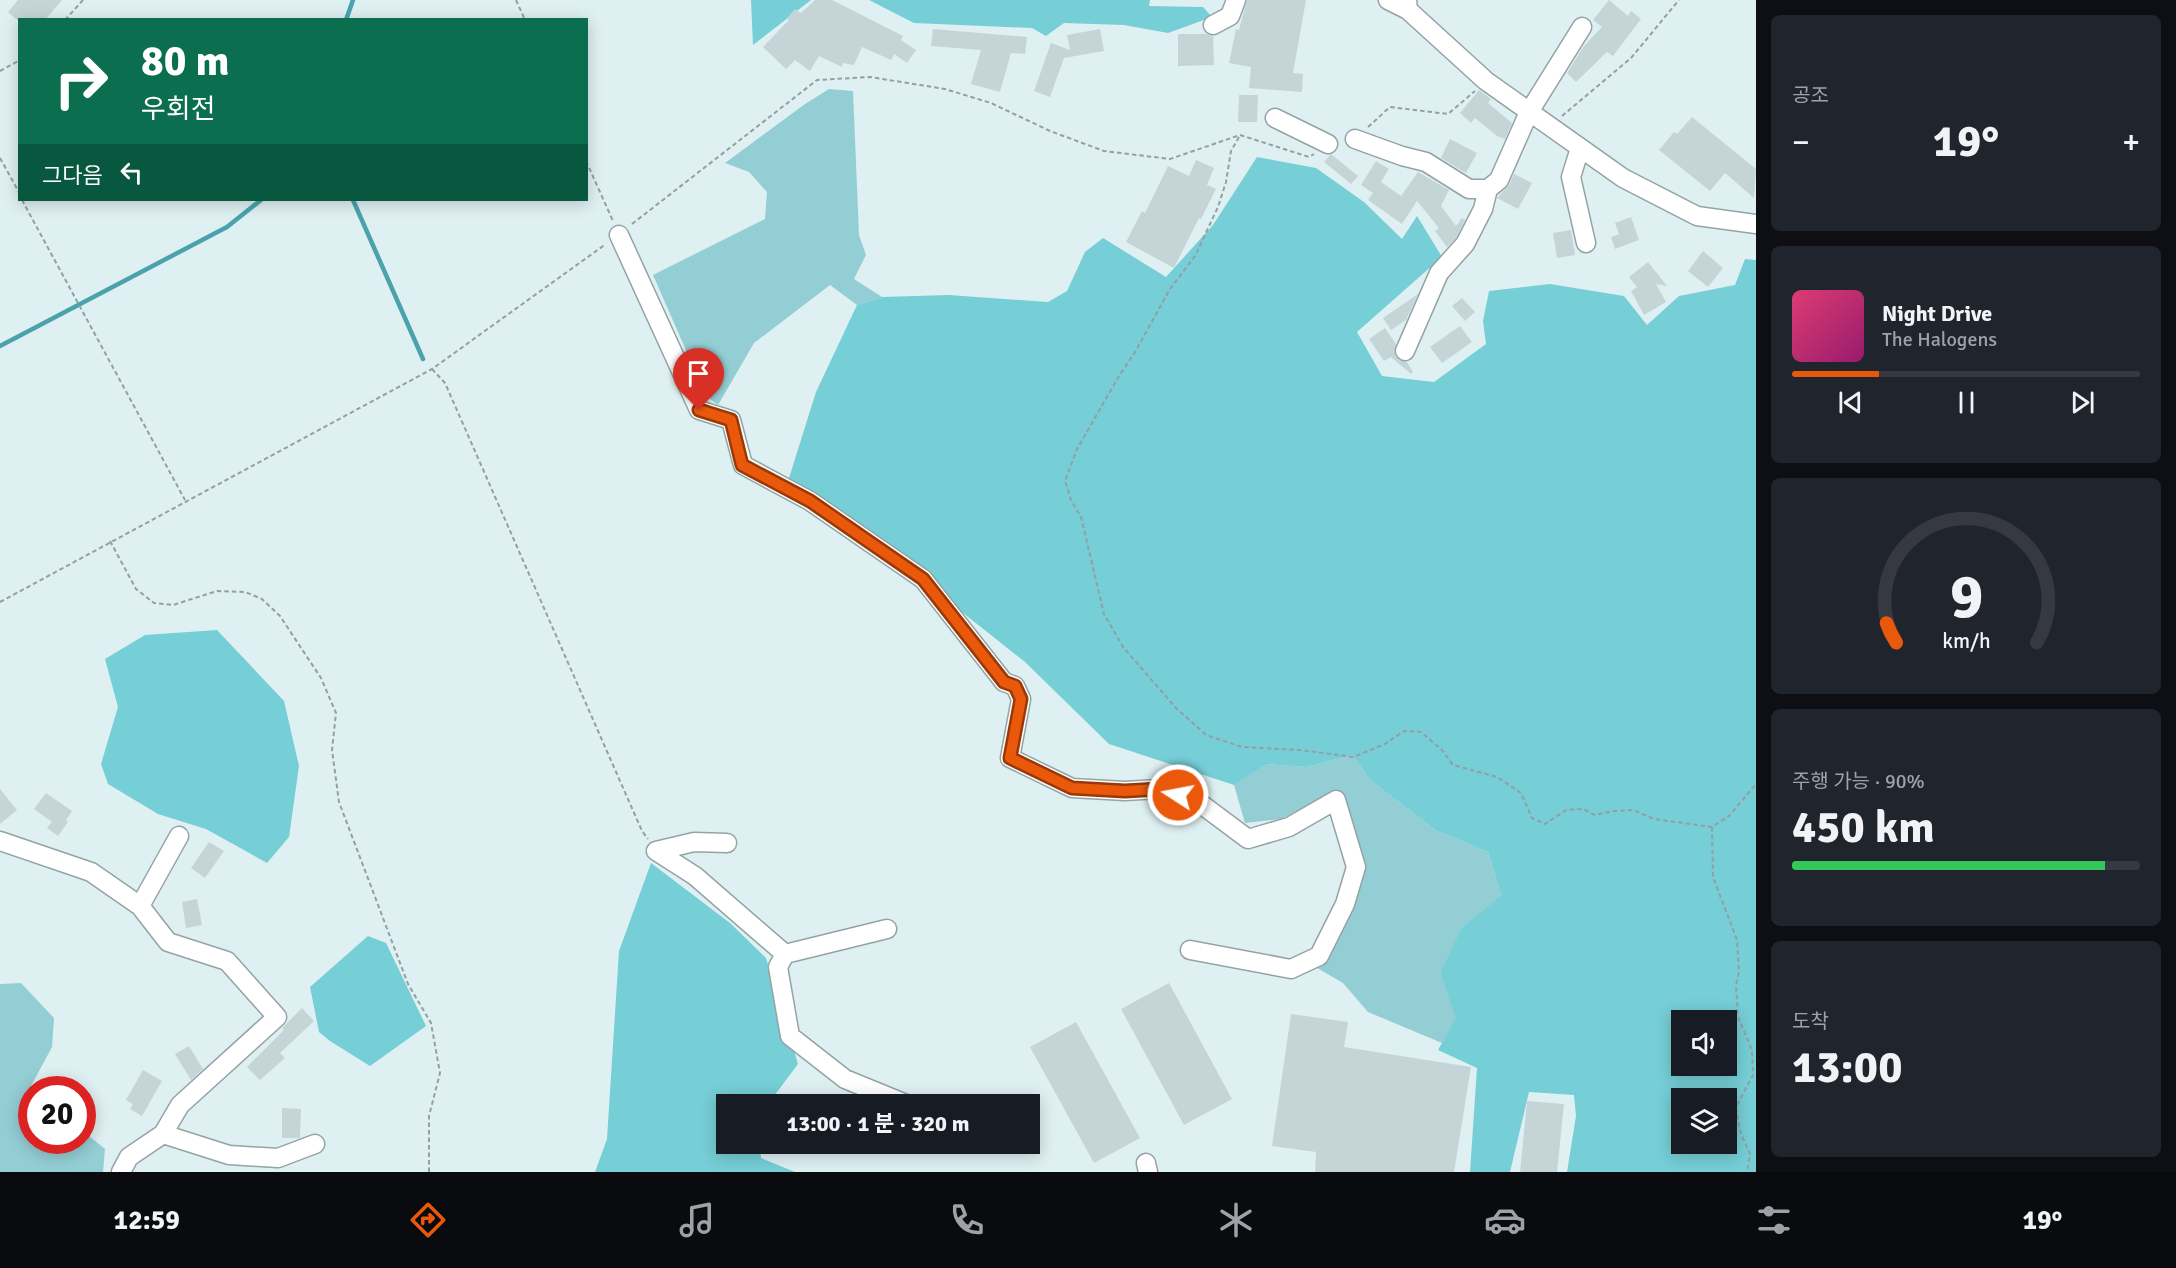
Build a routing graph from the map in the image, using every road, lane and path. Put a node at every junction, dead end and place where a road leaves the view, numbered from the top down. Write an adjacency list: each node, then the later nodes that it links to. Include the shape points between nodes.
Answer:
1 (83, 0): 7 (path)
2 (516, 0): 8 (path)
3 (1236, 0): 9 (street, via 1230,16)
4 (1388, 0): 6 (street)
5 (1679, 0): 16 (path, via 1631,58)
6 (1408, 5): 13 (street)
7 (67, 18)
8 (524, 18)
9 (1213, 25)
10 (1582, 27): 14 (street)
11 (18, 61): 12 (path)
12 (0, 71)
13 (1485, 81): 14 (street); 18 (path, via 1448,114 1390,107)
14 (1529, 112): 16 (street); 23 (street, via 1499,180)
15 (1275, 118): 19 (street)
16 (1550, 126): 20 (street)
17 (1240, 135): 19 (path, via 1309,157); 27 (path, via 1170,159 1104,151 991,103 945,89 870,77 817,80); 35 (path, via 1231,151 1218,207 1195,256 1170,289 1119,376 1077,449 1065,481 1081,517 1104,614 1123,647 1176,708 1206,735 1242,747 1353,757 1385,744 1404,730 1421,732 1453,765 1497,777 1521,793 1532,818 1545,824 1566,810 1583,809 1595,815 1633,810 1654,819)
18 (1355, 139): 23 (street, via 1426,162 1469,189)
19 (1328, 144)
20 (1580, 148): 26 (street, via 1623,178 1697,216); 28 (street, via 1570,177)
21 (0, 158): 24 (path)
22 (588, 165): 27 (path)
23 (1488, 189): 29 (street, via 1484,209 1465,244 1439,273)
24 (18, 190)
25 (23, 201): 31 (path)
26 (1756, 225)
27 (619, 235): 30 (path); 42 (street, via 699,410 731,420 742,465 810,501 923,579 1004,682 1015,686 1021,699 1010,758 1072,788 1159,789 1197,801 1248,839 1289,827 1336,800 1356,867 1345,904 1319,956 1291,969)
28 (1586, 243)
29 (1405, 351)
30 (432, 369): 31 (path); 39 (path, via 445,383 642,831)
31 (185, 500): 32 (path)
32 (110, 541): 33 (path); 48 (path, via 136,589 154,603 173,605 217,591 244,592 262,599 280,616 321,678 336,713 332,750 339,802 408,984 431,1023 440,1073 429,1116)
33 (0, 602)
34 (1756, 784): 35 (path, via 1729,816)
35 (1712, 827): 49 (path, via 1713,877 1737,940 1738,1017 1752,1050 1753,1075 1736,1107 1740,1131 1750,1154)
36 (179, 836): 40 (street)
37 (0, 841): 40 (street, via 91,872)
38 (727, 843): 39 (street, via 694,842)
39 (656, 851): 43 (street, via 695,876)
40 (140, 906): 45 (street, via 168,942 227,961 277,1017 180,1105)
41 (887, 929): 43 (street)
42 (1190, 950)
43 (785, 954): 44 (street, via 778,967 790,1036 845,1079)
44 (882, 1094)
45 (163, 1134): 46 (street, via 229,1155 278,1158); 47 (street, via 129,1157)
46 (315, 1144)
47 (121, 1172)
48 (429, 1172)
49 (1747, 1172)

